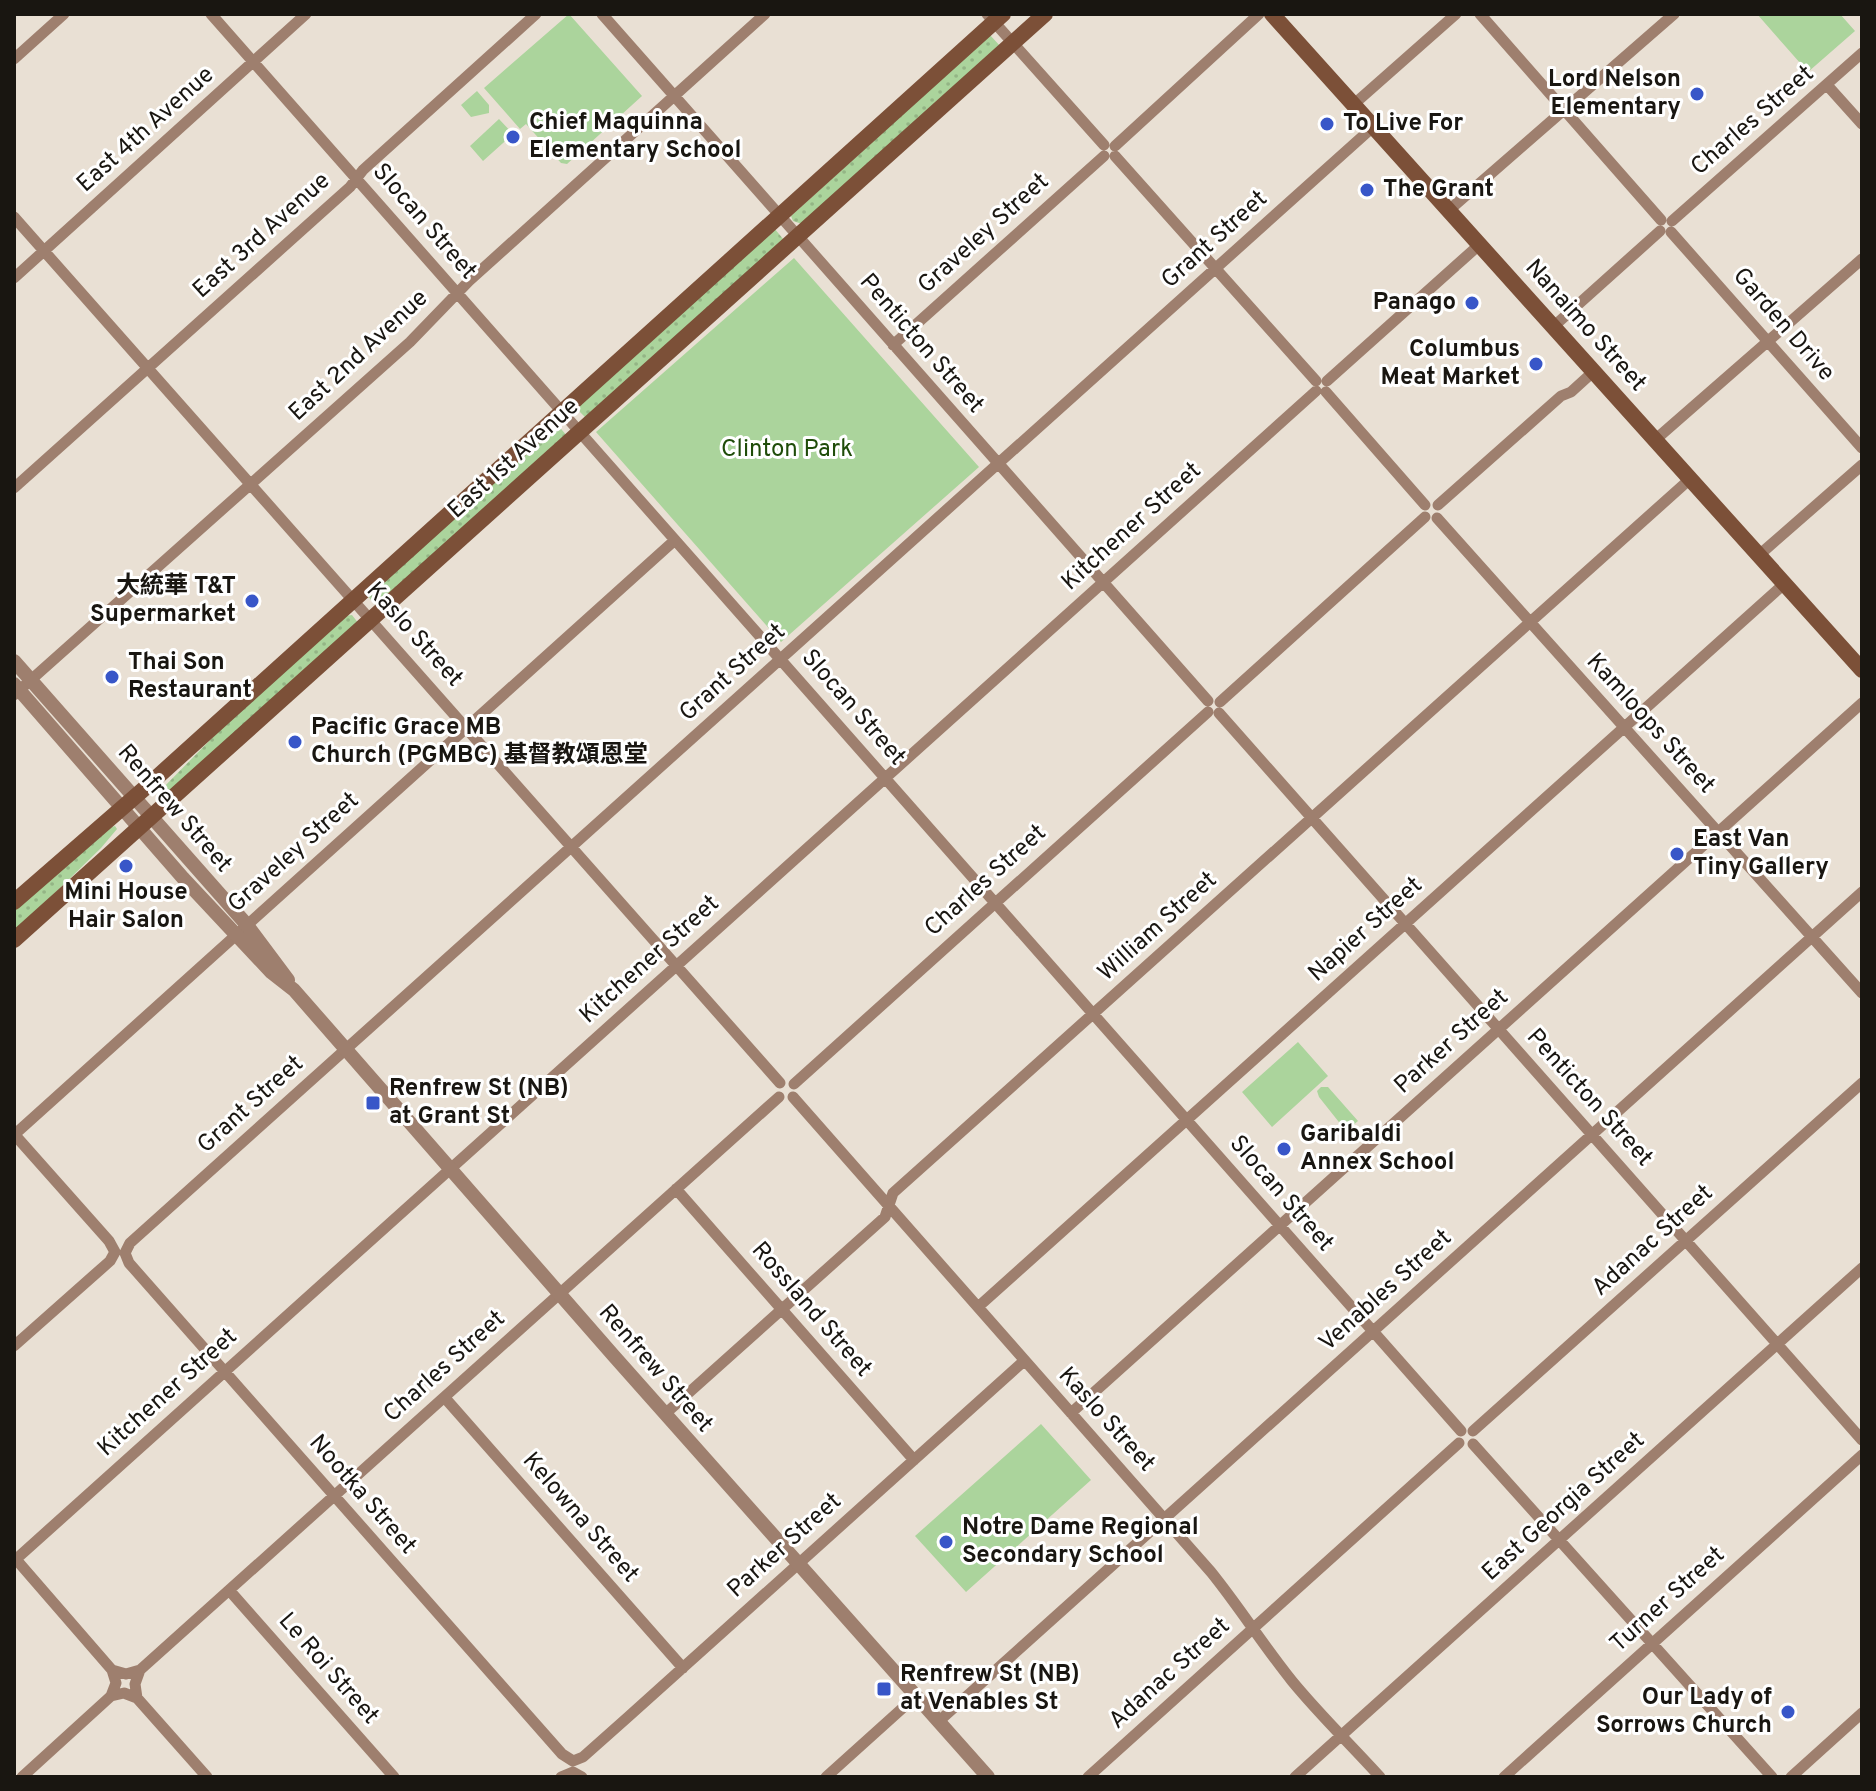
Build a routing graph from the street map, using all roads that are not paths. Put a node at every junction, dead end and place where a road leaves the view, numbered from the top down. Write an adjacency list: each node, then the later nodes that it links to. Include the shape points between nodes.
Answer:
1 (64, 14): 16 (street)
2 (211, 14): 17 (street, Slocan Street)
3 (306, 14): 17 (street, East 4th Avenue)
4 (536, 14): 25 (street, East 3rd Avenue)
5 (602, 14): 19 (street, Penticton Street)
6 (765, 14): 19 (street, East 2nd Avenue)
7 (1045, 14): 14 (main road, East 1st Avenue)
8 (1259, 14): 24 (street, Graveley Street)
9 (1272, 14): 20 (main road, Nanaimo Street)
10 (1456, 14): 20 (street)
11 (1480, 14): 21 (street, Garden Drive)
12 (1674, 14): 21 (street)
13 (994, 17): 14 (street, Kamloops Street); 27 (main road, East 1st Avenue)
14 (1013, 43): 24 (street, Kamloops Street); 30 (main road, East 1st Avenue)
15 (1862, 53): 18 (street, Charles Street)
16 (14, 59)
17 (253, 62): 25 (street, Slocan Street); 32 (street, East 4th Avenue)
18 (1827, 85): 22 (street); 29 (street, Charles Street)
19 (673, 96): 27 (street, Penticton Street); 36 (street, East 2nd Avenue)
20 (1353, 105): 23 (main road, Nanaimo Street)
21 (1564, 110): 26 (street); 29 (street, Garden Drive)
22 (1862, 124)
23 (1373, 127): 26 (main road, Nanaimo Street); 34 (street, Grant Street)
24 (1109, 151): 34 (street, Kamloops Street); 39 (street, Graveley Street)
25 (357, 178): 36 (street, Slocan Street); 40 (street, East 3rd Avenue)
26 (1448, 211): 31 (main road, Nanaimo Street)
27 (778, 215): 30 (street, Penticton Street); 43 (main road, East 1st Avenue)
28 (14, 217): 32 (street, Kaslo Street)
29 (1666, 226): 37 (street, Charles Street); 38 (street, Garden Drive)
30 (797, 236): 39 (street, Penticton Street); 44 (main road, East 1st Avenue)
31 (1479, 245): 37 (main road, Nanaimo Street); 42 (street, Kitchener Street)
32 (44, 251): 35 (street, East 4th Avenue); 40 (street, Kaslo Street)
33 (1862, 259): 38 (street)
34 (1215, 269): 42 (street, Kamloops Street); 47 (street, Grant Street)
35 (14, 278)
36 (458, 293): 43 (street, Slocan Street); 50 (street, East 2nd Avenue)
37 (1553, 327): 41 (main road, Nanaimo Street)
38 (1767, 341): 45 (street); 46 (street, Garden Drive)
39 (893, 345): 47 (street, Penticton Street)
40 (149, 367): 50 (street, Kaslo Street); 51 (street, East 3rd Avenue)
41 (1593, 372): 45 (main road, Nanaimo Street); 52 (street, via 1438,505 1441,512)
42 (1321, 386): 52 (street, Kamloops Street); 55 (street, Kitchener Street)
43 (561, 410): 44 (street, Slocan Street); 57 (main road, East 1st Avenue)
44 (580, 432): 53 (street, Slocan Street); 58 (main road, East 1st Avenue)
45 (1655, 440): 49 (main road, Nanaimo Street)
46 (1862, 448)
47 (997, 464): 55 (street, Penticton Street); 60 (street, Grant Street)
48 (1862, 465): 54 (street)
49 (1690, 479): 54 (main road, Nanaimo Street); 59 (street, William Street)
50 (252, 483): 57 (street, Kaslo Street); 63 (street, East 2nd Avenue)
51 (14, 488)
52 (1429, 513): 59 (street, Kamloops Street); 66 (street, Charles Street)
53 (675, 540): 60 (street, Slocan Street); 67 (street, Graveley Street)
54 (1758, 556): 56 (main road, Nanaimo Street)
55 (1103, 582): 66 (street, Penticton Street); 69 (street, Kitchener Street)
56 (1784, 584): 62 (main road, Nanaimo Street); 68 (street, Napier Street)
57 (352, 598): 58 (street, Kaslo Street); 70 (main road, East 1st Avenue)
58 (371, 621): 67 (street, Kaslo Street); 72 (main road, East 1st Avenue)
59 (1531, 623): 68 (street, Kamloops Street); 71 (street, William Street)
60 (781, 659): 69 (street, Slocan Street); 74 (street, Grant Street)
61 (14, 661): 63 (street, Renfrew Street)
62 (1862, 670)
63 (31, 679): 64 (street, East 2nd Avenue); 70 (street, Renfrew Street)
64 (16, 689): 70 (street, Renfrew Street)
65 (1862, 703): 73 (street, Parker Street)
66 (1214, 707): 71 (street, Penticton Street); 77 (street, Charles Street)
67 (467, 727): 74 (street, Kaslo Street); 79 (street, Graveley Street)
68 (1624, 728): 73 (street, Kamloops Street); 78 (street, Napier Street)
69 (886, 778): 77 (street, Slocan Street); 82 (street, Kitchener Street)
70 (128, 803): 72 (street, Renfrew Street); 76 (main road, East 1st Avenue)
71 (1312, 819): 78 (street, Penticton Street); 84 (street, William Street)
72 (145, 823): 79 (street, Renfrew Street); 81 (main road, East 1st Avenue)
73 (1718, 833): 80 (street, Kamloops Street); 85 (street, Parker Street)
74 (572, 846): 82 (street, Kaslo Street); 86 (street, Grant Street)
75 (1862, 892): 80 (street, Venables Street)
76 (14, 902)
77 (995, 902): 84 (street, Slocan Street); 89 (street, Charles Street)
78 (1405, 925): 85 (street, Penticton Street); 92 (street, Napier Street)
79 (242, 930): 86 (street, Renfrew Street, via 271,972); 93 (street, Graveley Street)
80 (1812, 937): 83 (street, Kamloops Street); 94 (street, Venables Street)
81 (14, 940)
82 (677, 965): 87 (street, Kaslo Street); 95 (street, Kitchener Street)
83 (1862, 993)
84 (1094, 1015): 92 (street, Slocan Street); 97 (street, William Street, via 895,1192)
85 (1499, 1030): 94 (street, Penticton Street); 98 (street, Parker Street)
86 (346, 1049): 95 (street, Renfrew Street); 100 (street, Grant Street)
87 (780, 1083): 89 (street); 90 (street)
88 (1862, 1083): 99 (street, Adanac Street)
89 (794, 1084): 91 (street)
90 (779, 1097): 91 (street); 96 (street, Charles Street)
91 (793, 1097): 97 (street, Kaslo Street)
92 (1186, 1120): 98 (street, Slocan Street); 103 (street, Napier Street)
93 (14, 1134): 100 (street, Nootka Street)
94 (1593, 1135): 99 (street, Penticton Street); 105 (street, Venables Street)
95 (451, 1168): 102 (street, Renfrew Street); 109 (street, Kitchener Street)
96 (676, 1189): 102 (street, Charles Street); 104 (street, Rossland Street)
97 (888, 1207): 103 (street, Kaslo Street); 104 (street, William Street, via 885,1217)
98 (1280, 1226): 105 (street, Slocan Street); 111 (street, Parker Street)
99 (1686, 1241): 106 (street, Penticton Street); 113 (street, Adanac Street)
100 (120, 1253): 107 (street, Grant Street); 109 (street, Nootka Street)
101 (1862, 1268): 106 (street, East Georgia Street)
102 (560, 1294): 110 (street, Charles Street); 112 (street, Renfrew Street)
103 (978, 1307): 108 (street, Kaslo Street)
104 (783, 1311): 112 (street, William Street); 116 (street, Rossland Street)
105 (1373, 1332): 113 (street, Slocan Street); 118 (street, Venables Street)
106 (1777, 1345): 114 (street, Penticton Street); 119 (street, East Georgia Street)
107 (14, 1346)
108 (1024, 1361): 111 (street, Kaslo Street); 116 (street, Parker Street)
109 (225, 1371): 117 (street, Nootka Street); 120 (street, Kitchener Street)
110 (445, 1398): 117 (street, Charles Street); 125 (street, Kelowna Street)
111 (1071, 1413): 118 (street, Kaslo Street)
112 (665, 1414): 121 (street, Renfrew Street)
113 (1464, 1435): 119 (street, via 1476,1437 1473,1444); 123 (street, Adanac Street)
114 (1862, 1440)
115 (1862, 1455): 124 (street, Turner Street)
116 (914, 1460): 121 (street, Parker Street)
117 (334, 1496): 122 (street, Charles Street); 134 (street, Nootka Street)
118 (1165, 1519): 123 (street, Kaslo Street); 132 (street, Venables Street)
119 (1559, 1541): 124 (street); 133 (street, East Georgia Street)
120 (15, 1559): 126 (street)
121 (799, 1564): 125 (street, Parker Street); 129 (street, Renfrew Street)
122 (229, 1590): 127 (street, Charles Street); 138 (street, Le Roi Street)
123 (1254, 1628): 133 (street, Kaslo Street, via 1295,1685); 141 (street, Adanac Street)
124 (1652, 1643): 144 (street, Turner Street); 145 (street)
125 (683, 1668): 134 (street, Parker Street, via 583,1757)
126 (112, 1670): 127 (street, Charles Street); 128 (street)
127 (140, 1670): 130 (street, Charles Street)
128 (120, 1688): 130 (street); 136 (street)
129 (916, 1696): 132 (street, Renfrew Street); 140 (street)
130 (137, 1698): 137 (street)
131 (1862, 1713): 146 (street)
132 (938, 1722): 135 (street, Renfrew Street)
133 (1342, 1735): 142 (street, East Georgia Street); 143 (street, Kaslo Street)
134 (576, 1770): 139 (street, Parker Street)
135 (987, 1776)
136 (22, 1777)
137 (207, 1777)
138 (394, 1777)
139 (561, 1777)
140 (826, 1777)
141 (1088, 1777)
142 (1295, 1777)
143 (1380, 1777)
144 (1504, 1777)
145 (1772, 1777)
146 (1791, 1777)

